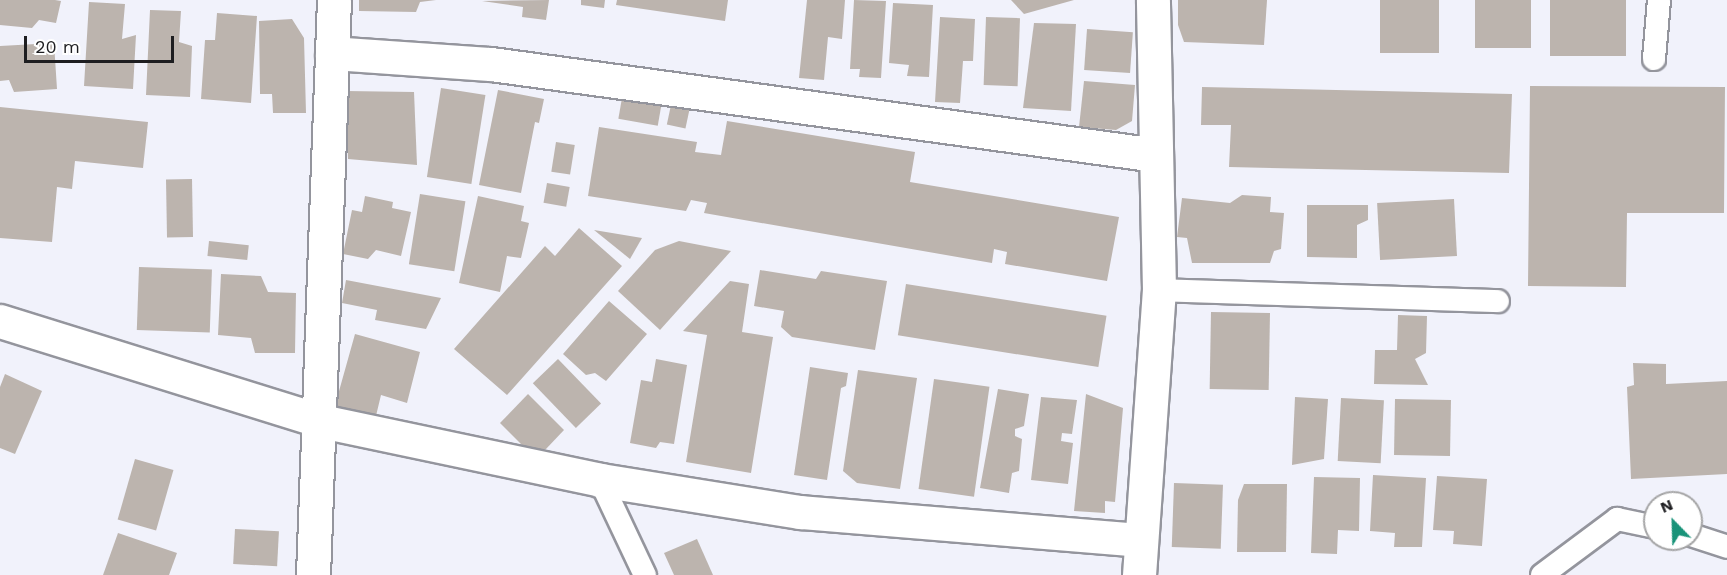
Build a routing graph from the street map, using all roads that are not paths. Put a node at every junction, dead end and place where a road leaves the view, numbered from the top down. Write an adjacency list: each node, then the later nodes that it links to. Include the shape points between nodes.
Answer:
1 (334, 0): 4 (street)
2 (1153, 0): 6 (street)
3 (1659, 0): 5 (lane)
4 (332, 53): 6 (street, via 491,64); 10 (street)
5 (1654, 58)
6 (1156, 155): 7 (street)
7 (1159, 290): 8 (lane); 14 (street)
8 (1498, 301)
9 (0, 321): 10 (street)
10 (321, 421): 11 (street); 16 (street)
11 (600, 480): 14 (street, via 800,512); 17 (lane)
12 (1643, 524): 19 (lane, via 1617,519)
13 (1703, 539): 15 (lane)
14 (1141, 540): 18 (street)
15 (1727, 547)
16 (313, 575)
17 (645, 575)
18 (1139, 575)
19 (1542, 575)

